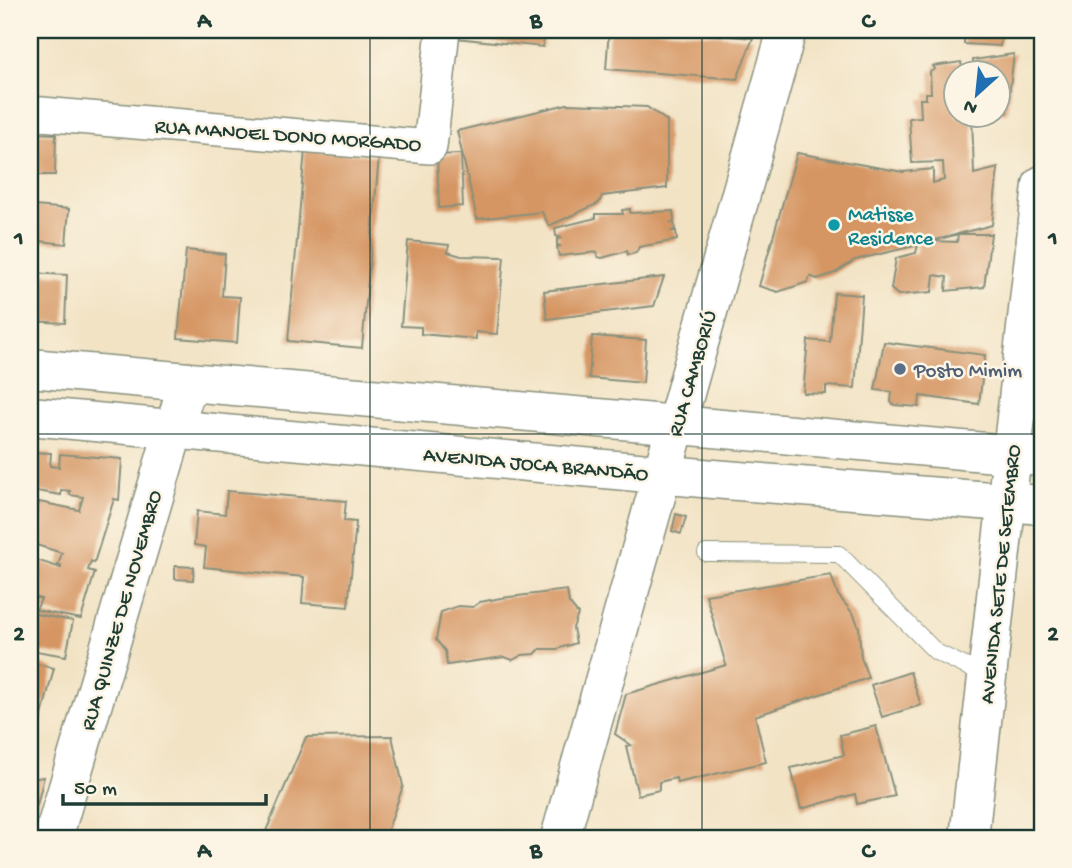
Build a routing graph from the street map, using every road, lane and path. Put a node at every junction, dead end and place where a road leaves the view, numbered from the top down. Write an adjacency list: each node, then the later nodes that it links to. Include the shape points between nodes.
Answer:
1 (443, 30): 3 (street, RUA MANOEL DONO MORGADO, via 430,147)
2 (787, 30): 8 (main road, RUA CAMBORIÚ)
3 (30, 113)
4 (1042, 185): 10 (main road, AVENIDA SETE DE SETEMBRO)
5 (30, 368): 6 (main road)
6 (187, 382): 8 (main road); 9 (main road, RUA QUINZE DE NOVEMBRO)
7 (30, 416): 9 (main road, AVENIDA JOCA BRANDÃO)
8 (676, 426): 10 (main road); 11 (main road, RUA CAMBORIÚ)
9 (173, 431): 11 (main road, AVENIDA JOCA BRANDÃO); 15 (main road, RUA QUINZE DE NOVEMBRO)
10 (1028, 456): 12 (main road, AVENIDA SETE DE SETEMBRO)
11 (662, 475): 12 (main road, AVENIDA JOCA BRANDÃO); 16 (main road, RUA CAMBORIÚ)
12 (1025, 504): 14 (main road, AVENIDA SETE DE SETEMBRO)
13 (706, 553): 14 (lane, via 839,554 936,652)
14 (988, 677): 17 (main road, AVENIDA SETE DE SETEMBRO)
15 (53, 838)
16 (560, 838)
17 (969, 838)

